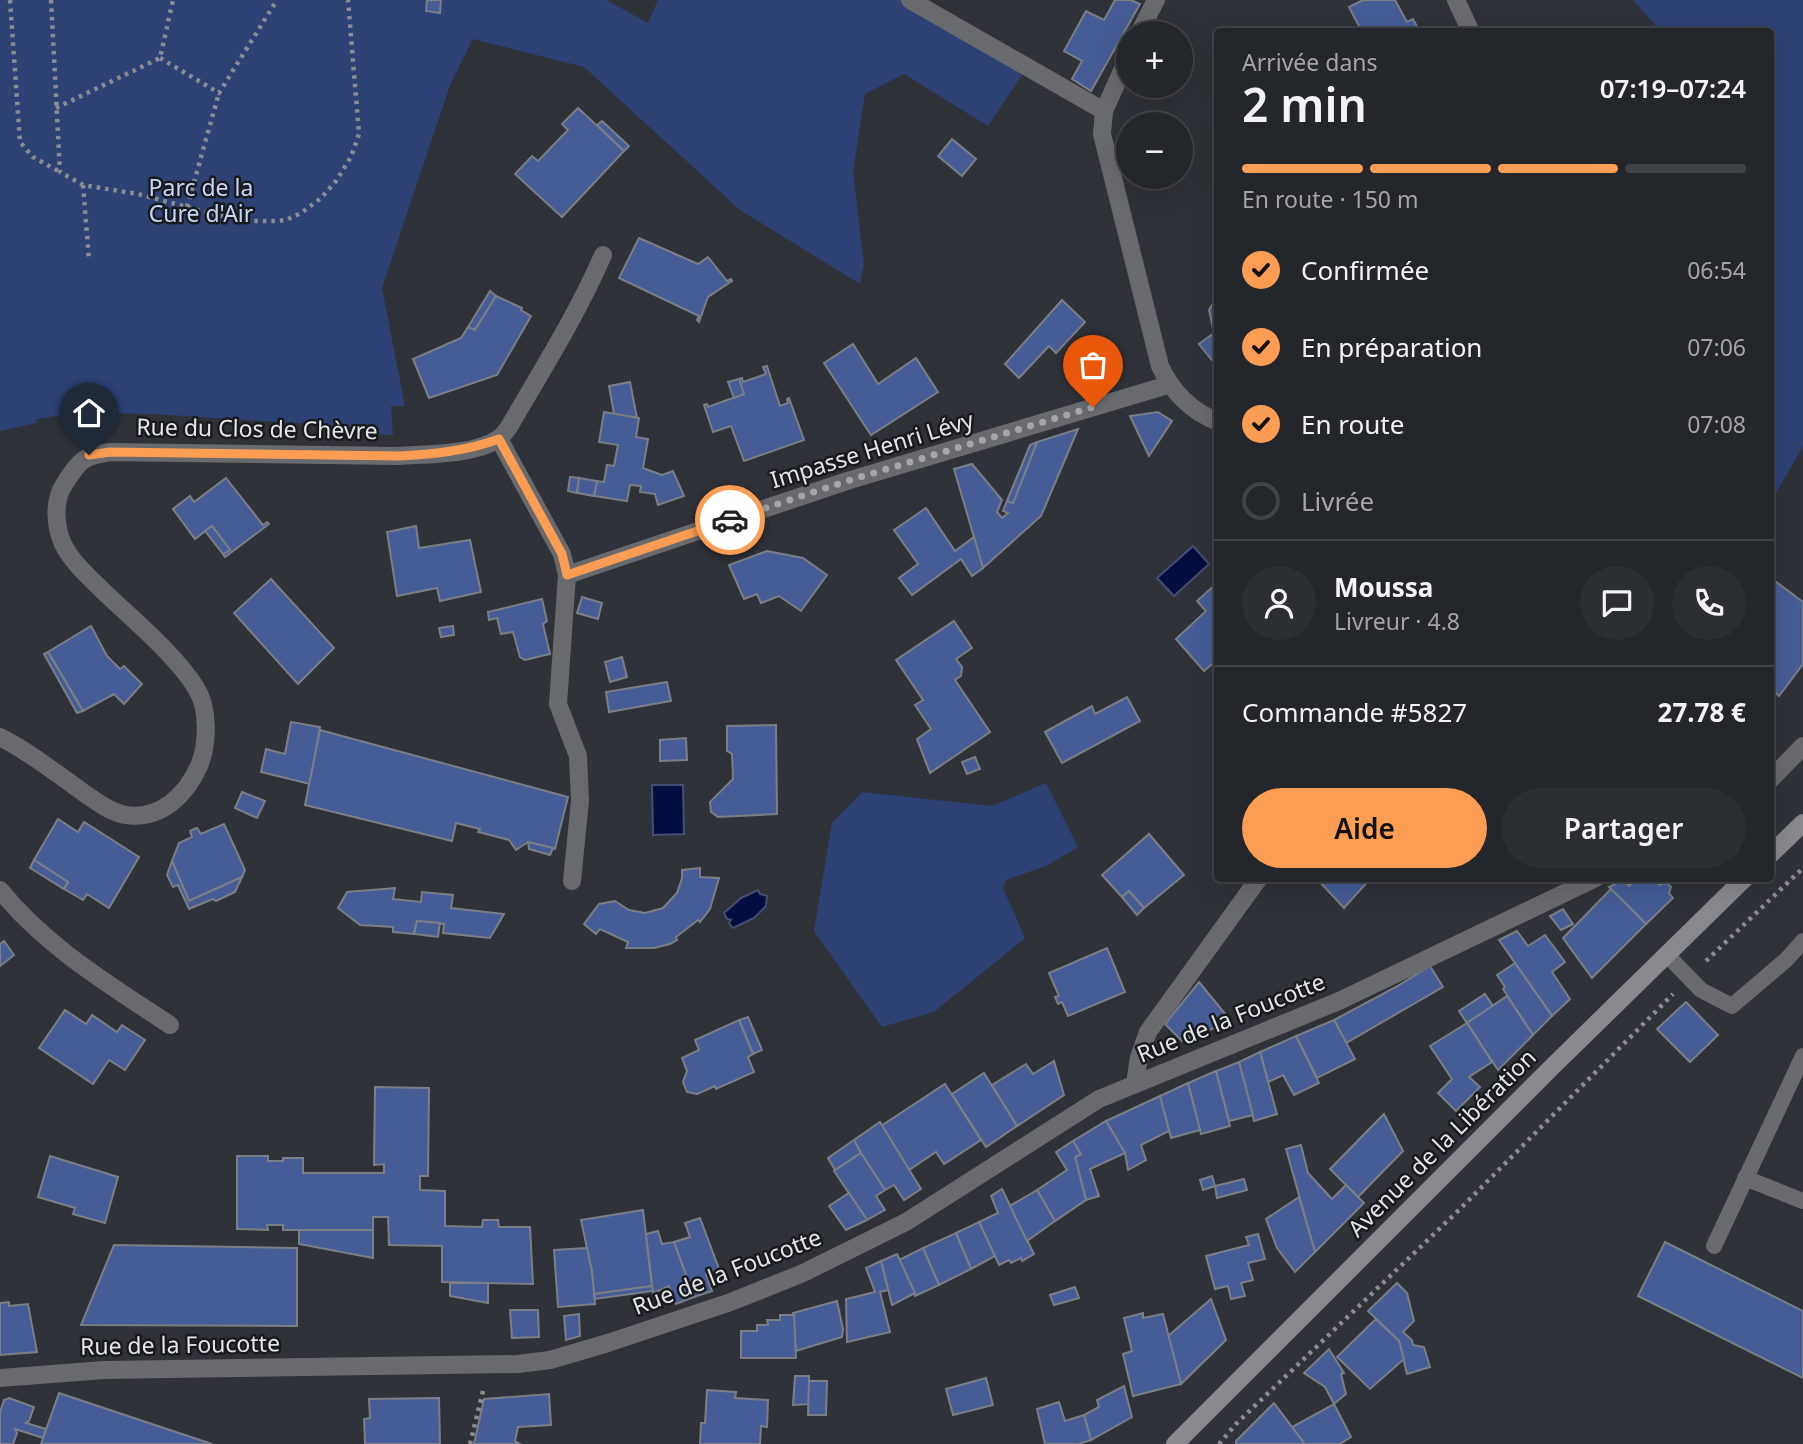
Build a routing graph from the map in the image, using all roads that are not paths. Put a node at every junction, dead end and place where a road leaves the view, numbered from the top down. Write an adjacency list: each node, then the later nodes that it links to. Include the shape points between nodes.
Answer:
1 (910, 0): 7 (street)
2 (1156, 0): 4 (street)
3 (1456, 0): 5 (street)
4 (1145, 21)
5 (1469, 28)
6 (1116, 84): 7 (street)
7 (1104, 111): 9 (street, via 1102,134)
8 (603, 255): 11 (street, via 559,342)
9 (1168, 385): 10 (street); 12 (street, Impasse Henri Lévy, via 847,481)
10 (1214, 420)
11 (499, 439): 12 (street, via 562,554); 13 (street, Rue du Clos de Chèvre, via 446,453 400,456 89,455 76,467 57,503 64,545 198,691 204,712 201,762 183,795 167,807 148,815 124,815 103,806)
12 (567, 575): 18 (street, via 558,704 578,756 580,800)
13 (0, 737)
14 (1803, 746): 15 (street)
15 (1774, 776)
16 (1803, 823): 17 (main road)
17 (1774, 850)
18 (572, 881)
19 (1256, 882): 27 (street, via 1148,1032)
20 (1588, 882): 27 (street, Rue de la Foucotte, via 1339,1001)
21 (1741, 882): 24 (main road, Avenue de la Libération)
22 (0, 890): 25 (street, via 54,944)
23 (1803, 941): 24 (lane, via 1731,1006 1701,990)
24 (1666, 954): 32 (main road, Avenue de la Libération)
25 (170, 1025)
26 (1803, 1056): 28 (lane)
27 (1135, 1083): 31 (street, Rue de la Foucotte, via 1054,1125 906,1222 801,1274 575,1354 539,1362 104,1370)
28 (1745, 1178): 29 (lane); 30 (lane)
29 (1803, 1201)
30 (1714, 1247)
31 (0, 1378)
32 (1175, 1444)

